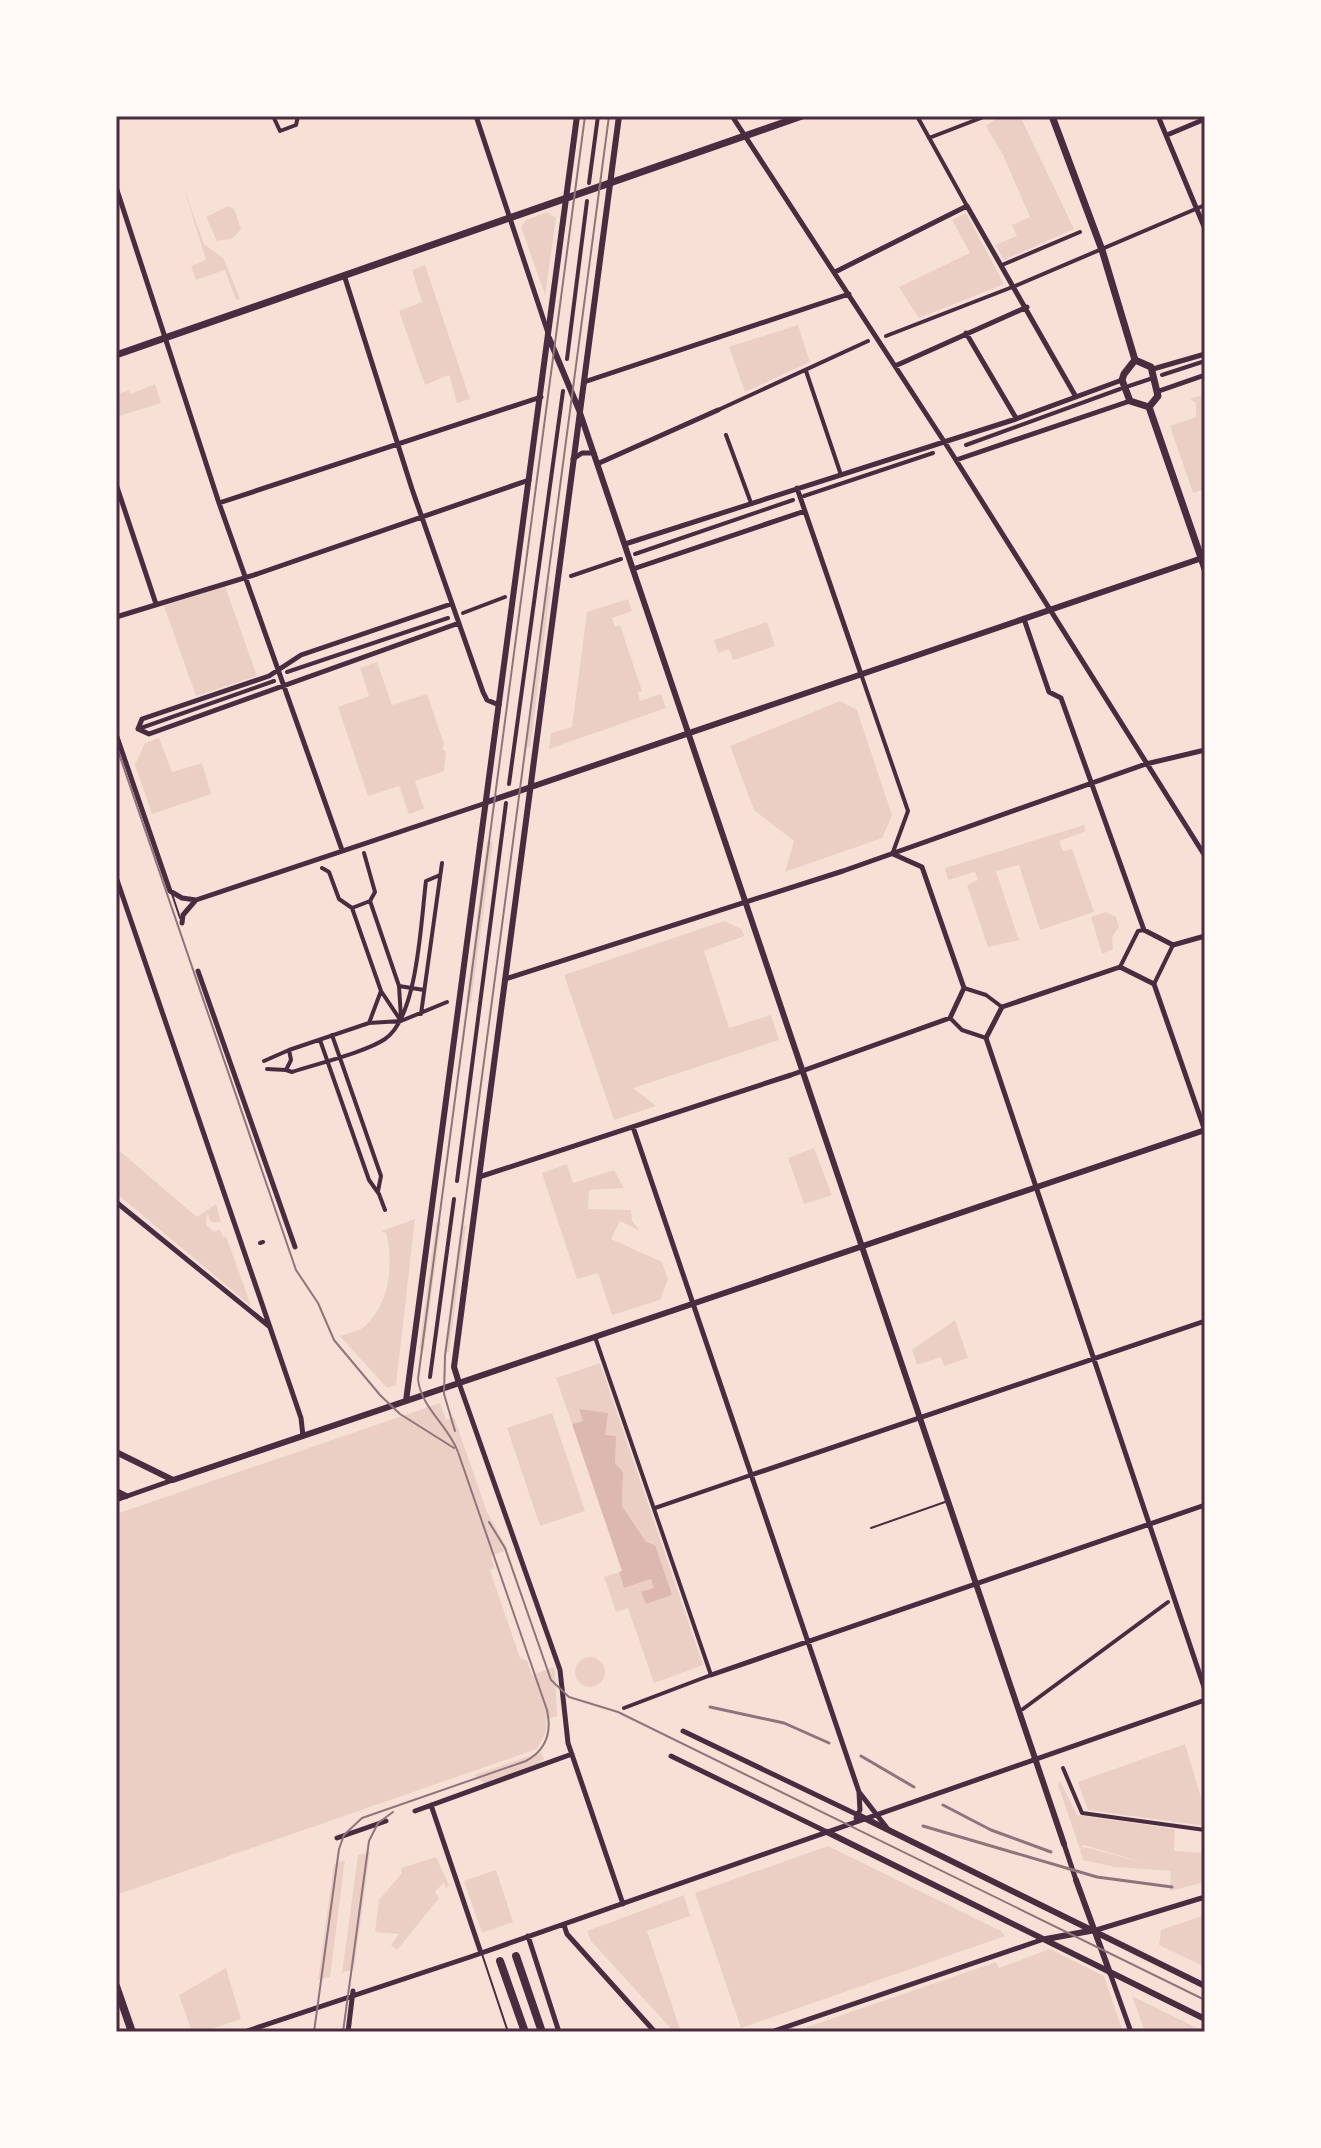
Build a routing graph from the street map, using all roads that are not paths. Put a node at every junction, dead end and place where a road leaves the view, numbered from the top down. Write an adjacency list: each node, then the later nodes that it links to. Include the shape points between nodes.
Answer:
1 (228, 116): 2 (street)
2 (237, 116)
3 (273, 116): 4 (street, via 280,131 296,125)
4 (298, 116)
5 (476, 116): 27 (street)
6 (577, 116): 22 (street)
7 (598, 116): 19 (street)
8 (619, 116): 20 (street)
9 (732, 116): 17 (street)
10 (802, 116): 17 (main road)
11 (917, 116): 18 (street)
12 (986, 116): 18 (street)
13 (1052, 116): 30 (main road)
14 (1158, 116): 16 (street)
15 (1205, 119): 16 (street)
16 (1167, 135): 26 (street)
17 (747, 137): 20 (main road); 32 (street)
18 (929, 138): 25 (street)
19 (589, 183)
20 (609, 185): 22 (main road); 52 (street)
21 (116, 187): 39 (street)
22 (565, 201): 27 (main road); 40 (street)
23 (587, 201): 44 (street)
24 (1205, 205): 26 (street)
25 (967, 206): 31 (street); 32 (street)
26 (1197, 209): 28 (street); 30 (street)
27 (512, 219): 33 (main road); 40 (street)
28 (1205, 229)
29 (1080, 232): 31 (street)
30 (1102, 250): 34 (street); 45 (main road)
31 (1002, 265): 34 (street)
32 (835, 272): 35 (street)
33 (345, 278): 39 (main road); 66 (street)
34 (1015, 286): 36 (street); 38 (street)
35 (849, 294): 47 (street); 52 (street)
36 (1027, 307): 37 (street); 58 (street)
37 (966, 333): 47 (street); 63 (street)
38 (886, 336)
39 (168, 337): 43 (main road); 79 (street)
40 (549, 338): 54 (street); 57 (street)
41 (868, 341): 48 (street)
42 (1205, 354): 49 (street)
43 (116, 355)
44 (567, 359)
45 (1135, 360): 49 (main road); 53 (main road, via 1126,369)
46 (1205, 361): 50 (street)
47 (895, 366): 65 (street)
48 (806, 371): 62 (street); 73 (street)
49 (1153, 374): 53 (street); 56 (main road)
50 (1162, 375)
51 (1205, 375): 56 (street)
52 (583, 383): 54 (lane); 61 (street)
53 (1126, 383): 58 (street); 59 (main road)
54 (566, 388): 61 (street); 111 (street)
55 (1120, 389): 67 (street)
56 (1159, 391): 60 (main road)
57 (541, 397): 66 (street); 74 (street)
58 (1076, 397): 63 (street)
59 (1130, 401): 60 (main road); 71 (street)
60 (1149, 407): 85 (main road)
61 (579, 410): 68 (street); 70 (street)
62 (718, 410): 72 (street)
63 (1016, 419): 65 (street)
64 (726, 435): 80 (street)
65 (944, 441): 71 (street); 73 (street)
66 (398, 445): 79 (street); 82 (street)
67 (966, 445)
68 (594, 453): 70 (street); 72 (street)
69 (933, 453): 77 (street)
70 (573, 460): 113 (street)
71 (956, 460): 94 (street)
72 (597, 464): 83 (street)
73 (840, 472): 76 (street)
74 (529, 480): 82 (street); 105 (street)
75 (116, 484): 92 (street)
76 (797, 488): 80 (street); 81 (street)
77 (804, 496)
78 (793, 500): 84 (street)
79 (219, 503): 89 (street)
80 (751, 503): 83 (street)
81 (805, 511): 87 (street); 102 (street)
82 (422, 518): 89 (street); 93 (street)
83 (625, 544): 87 (street)
84 (635, 554)
85 (1203, 558): 88 (main road); 94 (street)
86 (621, 559): 90 (street)
87 (633, 569): 107 (street)
88 (1205, 569)
89 (244, 575): 92 (street); 100 (street)
90 (571, 576)
91 (505, 597): 95 (street)
92 (156, 604): 96 (street)
93 (451, 604): 99 (street); 100 (street)
94 (1051, 610): 98 (street); 110 (street)
95 (463, 613)
96 (116, 617)
97 (448, 618): 101 (street)
98 (1024, 619): 102 (street); 112 (street, via 1049,692 1061,698)
99 (459, 623): 104 (street); 105 (street, via 483,692)
100 (277, 667): 104 (street); 104 (street, via 264,678 142,719 138,729 149,734)
101 (287, 672)
102 (861, 674): 107 (street); 118 (street, via 908,811)
103 (274, 681): 106 (street)
104 (284, 686): 116 (street)
105 (499, 705): 114 (street)
106 (141, 728)
107 (688, 731): 113 (street); 127 (street)
108 (116, 734): 124 (street)
109 (1205, 750): 110 (street)
110 (1146, 764): 112 (street); 119 (street)
111 (509, 784)
112 (1094, 784): 118 (street); 130 (street)
113 (530, 786): 114 (street); 135 (street)
114 (487, 802): 116 (street); 176 (street)
115 (506, 803): 161 (street)
116 (342, 850): 125 (street)
117 (364, 853): 126 (street, via 375,892)
118 (892, 853): 127 (street); 139 (street, via 922,867)
119 (1205, 856)
120 (442, 863): 122 (street)
121 (322, 868): 128 (street, via 329,872 339,899)
122 (440, 875): 138 (street, via 426,881); 140 (street)
123 (116, 877): 171 (street)
124 (170, 891): 125 (street); 129 (lane)
125 (196, 900): 129 (street)
126 (370, 901): 128 (street); 137 (street)
127 (748, 901): 135 (street); 155 (street)
128 (352, 908): 141 (street)
129 (182, 923)
130 (1143, 928): 132 (street); 133 (street)
131 (1205, 936): 132 (street)
132 (1173, 945): 136 (street)
133 (1120, 967): 136 (street); 143 (street)
134 (198, 971): 168 (street)
135 (505, 979): 160 (street)
136 (1154, 984): 159 (street)
137 (399, 986): 138 (street); 146 (street)
138 (411, 988): 140 (street); 146 (street)
139 (964, 988): 143 (street); 145 (street)
140 (424, 990): 144 (street)
141 (381, 991): 146 (street); 147 (street)
142 (447, 1002): 144 (street)
143 (1002, 1007): 149 (street)
144 (421, 1014): 146 (street)
145 (950, 1018): 149 (street, via 962,1030); 155 (street)
146 (401, 1021): 147 (street); 152 (street, via 386,1039)
147 (369, 1023): 148 (street)
148 (332, 1035): 150 (street); 152 (street)
149 (986, 1038): 162 (street)
150 (320, 1040): 151 (street); 153 (street)
151 (289, 1050): 154 (street); 157 (street)
152 (339, 1056): 153 (street); 163 (street, via 381,1176)
153 (327, 1060): 157 (street); 163 (street, via 369,1180)
154 (264, 1061)
155 (804, 1068): 158 (street); 167 (street)
156 (267, 1069): 157 (street)
157 (286, 1070)
158 (633, 1127): 160 (street); 169 (street)
159 (1205, 1130): 162 (street)
160 (479, 1177): 175 (street, via 454,1367)
161 (457, 1181)
162 (1035, 1186): 167 (street); 173 (street)
163 (379, 1194): 166 (street)
164 (454, 1199): 174 (street)
165 (116, 1202): 171 (street)
166 (385, 1210)
167 (862, 1244): 169 (street); 177 (street)
168 (295, 1247)
169 (692, 1304): 172 (street); 180 (street)
170 (1205, 1321): 173 (street)
171 (270, 1327): 178 (street)
172 (595, 1337): 175 (street); 187 (street)
173 (1093, 1359): 177 (street); 188 (street)
174 (430, 1377)
175 (459, 1383): 176 (street); 199 (street, via 560,1670 564,1728)
176 (406, 1401): 178 (street)
177 (919, 1417): 180 (street); 185 (street)
178 (303, 1436): 181 (street)
179 (116, 1452): 181 (street)
180 (751, 1475): 187 (street); 192 (street)
181 (173, 1480): 183 (street)
182 (116, 1491): 183 (street)
183 (126, 1496): 184 (street)
184 (116, 1500)
185 (948, 1501): 189 (lane); 190 (street)
186 (1205, 1505): 188 (street)
187 (654, 1509): 193 (street)
188 (1149, 1524): 190 (street); 194 (street)
189 (871, 1528)
190 (977, 1584): 192 (street); 201 (street)
191 (1168, 1602): 197 (street)
192 (808, 1643): 193 (street); 203 (street)
193 (711, 1675): 196 (street)
194 (1205, 1690)
195 (1205, 1700): 201 (street)
196 (624, 1708)
197 (1023, 1709)
198 (683, 1731): 207 (street)
199 (572, 1754): 204 (street); 216 (street)
200 (671, 1756): 211 (street)
201 (1035, 1758): 206 (street); 213 (street)
202 (1063, 1768): 209 (street, via 1082,1813)
203 (859, 1792): 206 (street); 207 (street)
204 (431, 1805): 205 (street); 221 (street)
205 (415, 1811)
206 (875, 1813): 207 (street); 210 (street)
207 (858, 1818): 210 (street); 211 (street)
208 (386, 1821): 212 (street)
209 (1205, 1830)
210 (890, 1831): 218 (street)
211 (827, 1832): 216 (street); 220 (street)
212 (337, 1838)
213 (1064, 1844): 214 (street)
214 (1076, 1880): 218 (street)
215 (1205, 1897): 218 (street)
216 (623, 1904): 217 (street)
217 (564, 1925): 219 (street); 236 (street)
218 (1093, 1931): 220 (street); 224 (street); 226 (street)
219 (528, 1936): 221 (street); 235 (street)
220 (1045, 1939): 224 (street); 237 (street)
221 (481, 1953): 227 (street); 232 (lane)
222 (516, 1956): 234 (main road)
223 (500, 1961): 233 (main road)
224 (1110, 1973): 228 (street); 238 (street)
225 (116, 1986): 229 (main road)
226 (1205, 1986)
227 (352, 1994): 230 (street); 231 (street)
228 (1205, 2019)
229 (132, 2032)
230 (244, 2032)
231 (348, 2032)
232 (508, 2032)
233 (525, 2032)
234 (542, 2032)
235 (559, 2032)
236 (655, 2032)
237 (771, 2032)
238 (1131, 2032)

